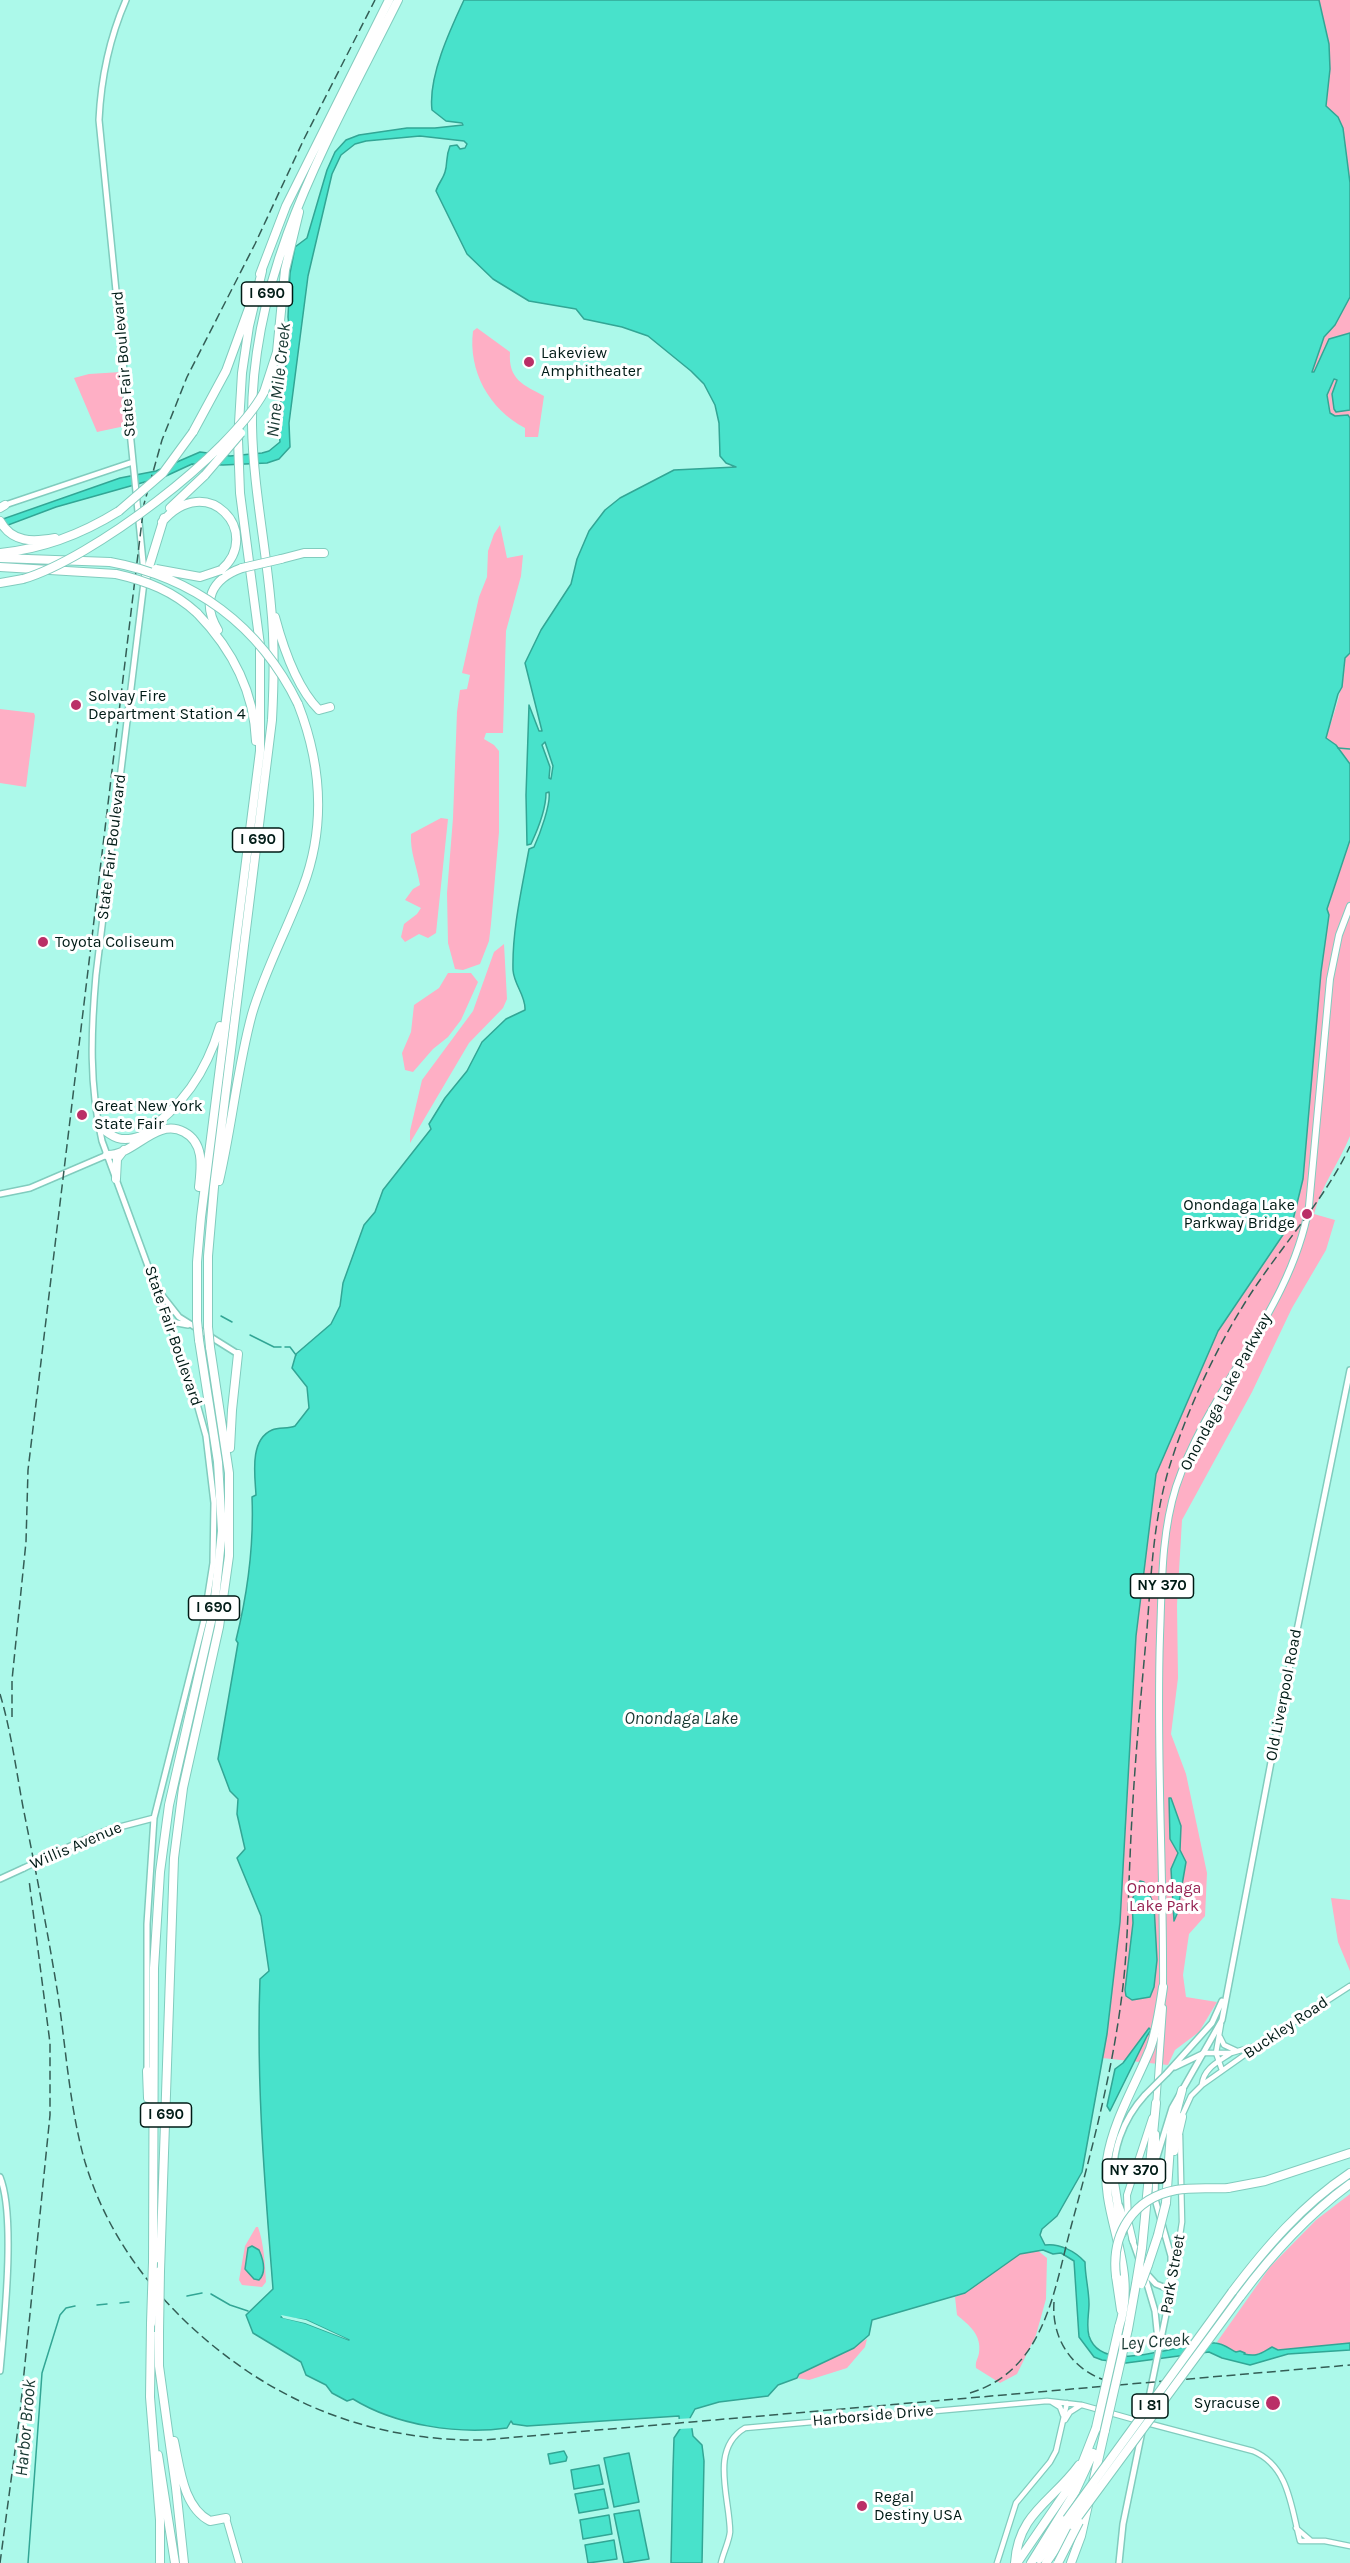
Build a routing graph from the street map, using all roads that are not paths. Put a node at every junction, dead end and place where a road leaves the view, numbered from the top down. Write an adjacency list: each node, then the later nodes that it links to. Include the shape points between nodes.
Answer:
1 (126, 0): 7 (main road, State Fair Boulevard, via 109,45 99,120)
2 (389, 0): 5 (highway, I 690, via 286,206)
3 (398, 0): 4 (highway, I 690)
4 (324, 149): 6 (highway, via 291,238 277,352); 19 (highway, I 690, via 290,222 267,294 255,363 253,450)
5 (261, 271): 12 (highway, bridge, via 226,371 193,432 163,473 119,511); 22 (highway, I 690, via 242,374 238,455)
6 (264, 392): 10 (highway, bridge, via 237,438); 20 (highway, bridge, via 231,437 150,505 71,560 46,572)
7 (134, 466): 8 (main road); 16 (main road, State Fair Boulevard)
8 (2, 506)
9 (0, 521): 12 (highway, via 5,529 27,541)
10 (162, 522): 11 (highway, via 179,506 196,501 219,508); 16 (highway)
11 (232, 523): 17 (highway, bridge, via 236,546 230,559 221,570 205,577); 22 (highway, via 243,548)
12 (91, 527): 14 (highway, via 37,548)
13 (324, 552): 23 (highway, bridge, via 242,568 218,582 209,605)
14 (0, 553)
15 (0, 558): 17 (highway)
16 (147, 560): 21 (highway)
17 (110, 562): 34 (highway, bridge, via 159,574 196,591 248,630 284,677 298,704 316,764 319,802 315,844 303,888 251,1017)
18 (0, 567): 23 (highway, bridge, via 116,573 161,588 197,613)
19 (268, 580): 24 (highway, via 286,656 317,708); 34 (highway, I 690, via 273,648 272,720)
20 (0, 583)
21 (144, 583): 28 (main road, State Fair Boulevard, via 92,1017 92,1072)
22 (257, 611): 25 (highway, I 690, via 261,716)
23 (234, 660): 25 (highway, via 247,688 255,728)
24 (330, 707)
25 (253, 790): 27 (highway, I 690)
26 (1350, 906): 45 (main road, Onondaga Lake Parkway / NY 370, via 1330,979 1310,1206 1304,1233 1289,1273 1189,1456 1170,1509 1164,1549 1157,1718)
27 (227, 999): 29 (highway, via 215,1044 200,1077 169,1115); 35 (highway, I 690)
28 (98, 1125): 29 (highway, via 115,1138); 31 (main road, State Fair Boulevard)
29 (141, 1136): 31 (highway)
30 (124, 1150): 31 (highway); 32 (highway, via 116,1166); 35 (highway, via 169,1129 188,1134 197,1144 201,1166)
31 (107, 1155): 32 (main road, State Fair Boulevard); 33 (main road, via 30,1188)
32 (116, 1179): 36 (main road, State Fair Boulevard)
33 (0, 1194)
34 (212, 1211): 41 (highway, I 690, bridge, via 208,1327)
35 (197, 1262): 37 (highway, I 690)
36 (156, 1288): 37 (main road, via 174,1312); 38 (main road, State Fair Boulevard)
37 (194, 1323): 38 (main road); 39 (main road); 62 (highway, I 690, bridge, via 219,1472 221,1540 214,1608 169,1805 161,1862 154,1968)
38 (171, 1326): 42 (main road, State Fair Boulevard, via 206,1436 215,1526 204,1620)
39 (238, 1354): 41 (highway)
40 (1350, 1370): 46 (main road, Old Liverpool Road)
41 (229, 1483): 77 (highway, I 690, bridge, via 227,1581 183,1788 174,1858 160,2271)
42 (154, 1818): 43 (main road, Willis Avenue, bridge, via 108,1830); 57 (main road, State Fair Boulevard, via 147,1924)
43 (0, 1879)
44 (1350, 1986): 49 (street, Buckley Road)
45 (1163, 1987): 60 (main road, Onondaga Lake Parkway / NY 370); 74 (highway, via 1154,2035 1116,2126 1107,2161 1108,2194 1125,2275)
46 (1226, 1988): 47 (main road, Old Liverpool Road); 54 (main road, via 1212,2023)
47 (1222, 2020): 48 (street, Old Liverpool Road); 51 (main road, Old Liverpool Road)
48 (1219, 2034): 50 (street, via 1224,2045); 52 (street, Old Liverpool Road)
49 (1260, 2044): 50 (street); 56 (street, Buckley Road)
50 (1240, 2051): 53 (street)
51 (1203, 2053): 52 (street); 54 (main road); 59 (main road, Old Liverpool Road)
52 (1216, 2053): 53 (street); 55 (street, Old Liverpool Road)
53 (1231, 2053): 55 (street)
54 (1183, 2060): 67 (main road, bridge, via 1133,2110 1120,2137)
55 (1218, 2062): 56 (street, Old Liverpool Road); 58 (street, via 1205,2072)
56 (1222, 2070): 58 (street, Park Street)
57 (147, 2071): 62 (highway)
58 (1202, 2085): 61 (street, Park Street, via 1191,2096)
59 (1182, 2090): 64 (main road, Old Liverpool Road, via 1170,2111); 69 (highway, via 1171,2132)
60 (1156, 2103): 64 (main road, NY 370); 70 (main road, NY 370, via 1127,2195); 72 (highway, bridge)
61 (1182, 2116): 69 (highway); 73 (street, Park Street, via 1181,2236)
62 (153, 2150): 81 (highway, I 690, bridge)
63 (1350, 2153): 74 (highway, bridge, via 1265,2181 1228,2188 1177,2190 1155,2196 1138,2207 1118,2239 1115,2261)
64 (1156, 2160): 73 (main road, Old Liverpool Road / NY 370, via 1155,2199 1171,2256)
65 (1350, 2173): 89 (highway, I 81, bridge, via 1295,2218 1262,2253)
66 (0, 2177): 76 (main road, via 5,2193 6,2247)
67 (1114, 2182): 70 (main road); 74 (highway, via 1130,2285)
68 (1350, 2184): 87 (highway, I 81, bridge, via 1288,2238)
69 (1166, 2203): 71 (highway, bridge)
70 (1133, 2241): 71 (main road, NY 370)
71 (1145, 2266): 72 (highway, bridge); 73 (main road, NY 370, via 1153,2282); 75 (main road, NY 370)
72 (1139, 2284): 74 (highway)
73 (1171, 2290): 75 (main road, Park Street / NY 370)
74 (1124, 2328): 84 (highway, bridge)
75 (1159, 2349): 83 (main road, Park Street / NY 370)
76 (0, 2371)
77 (162, 2392): 88 (highway, via 181,2471 195,2508 205,2518); 95 (highway, I 690)
78 (1047, 2401): 79 (street, Harborside Drive); 82 (street, via 1060,2407); 97 (street, Harborside Drive, via 745,2428 730,2440 725,2453 730,2533)
79 (1067, 2403): 80 (street, Harborside Drive); 82 (street)
80 (1082, 2405): 82 (street, via 1070,2412); 83 (street, Harborside Drive)
81 (152, 2418): 93 (highway); 94 (highway, I 690)
82 (1064, 2422): 98 (street, via 1050,2462 1016,2503)
83 (1144, 2422): 90 (street, Harborside Drive, via 1267,2458 1284,2480); 105 (main road, Park Street / NY 370, via 1123,2523)
84 (1100, 2429): 85 (highway); 100 (highway, via 1085,2474); 104 (highway, via 1081,2536)
85 (1091, 2446): 86 (highway); 99 (highway, via 1076,2469 1036,2509 1021,2534)
86 (1069, 2488): 99 (highway); 100 (highway)
87 (1090, 2502): 89 (highway, I 81, bridge); 103 (highway, bridge)
88 (226, 2518): 96 (main road)
89 (1070, 2522): 101 (highway, I 81); 102 (highway, I 81)
90 (1296, 2527): 91 (street); 91 (street, Harborside Drive, via 1300,2541)
91 (1313, 2541): 92 (street)
92 (1350, 2546)
93 (160, 2563)
94 (175, 2563)
95 (184, 2563)
96 (238, 2563)
97 (721, 2563)
98 (997, 2563)
99 (1016, 2563)
100 (1028, 2563)
101 (1036, 2563)
102 (1046, 2563)
103 (1058, 2563)
104 (1071, 2563)
105 (1119, 2563)

